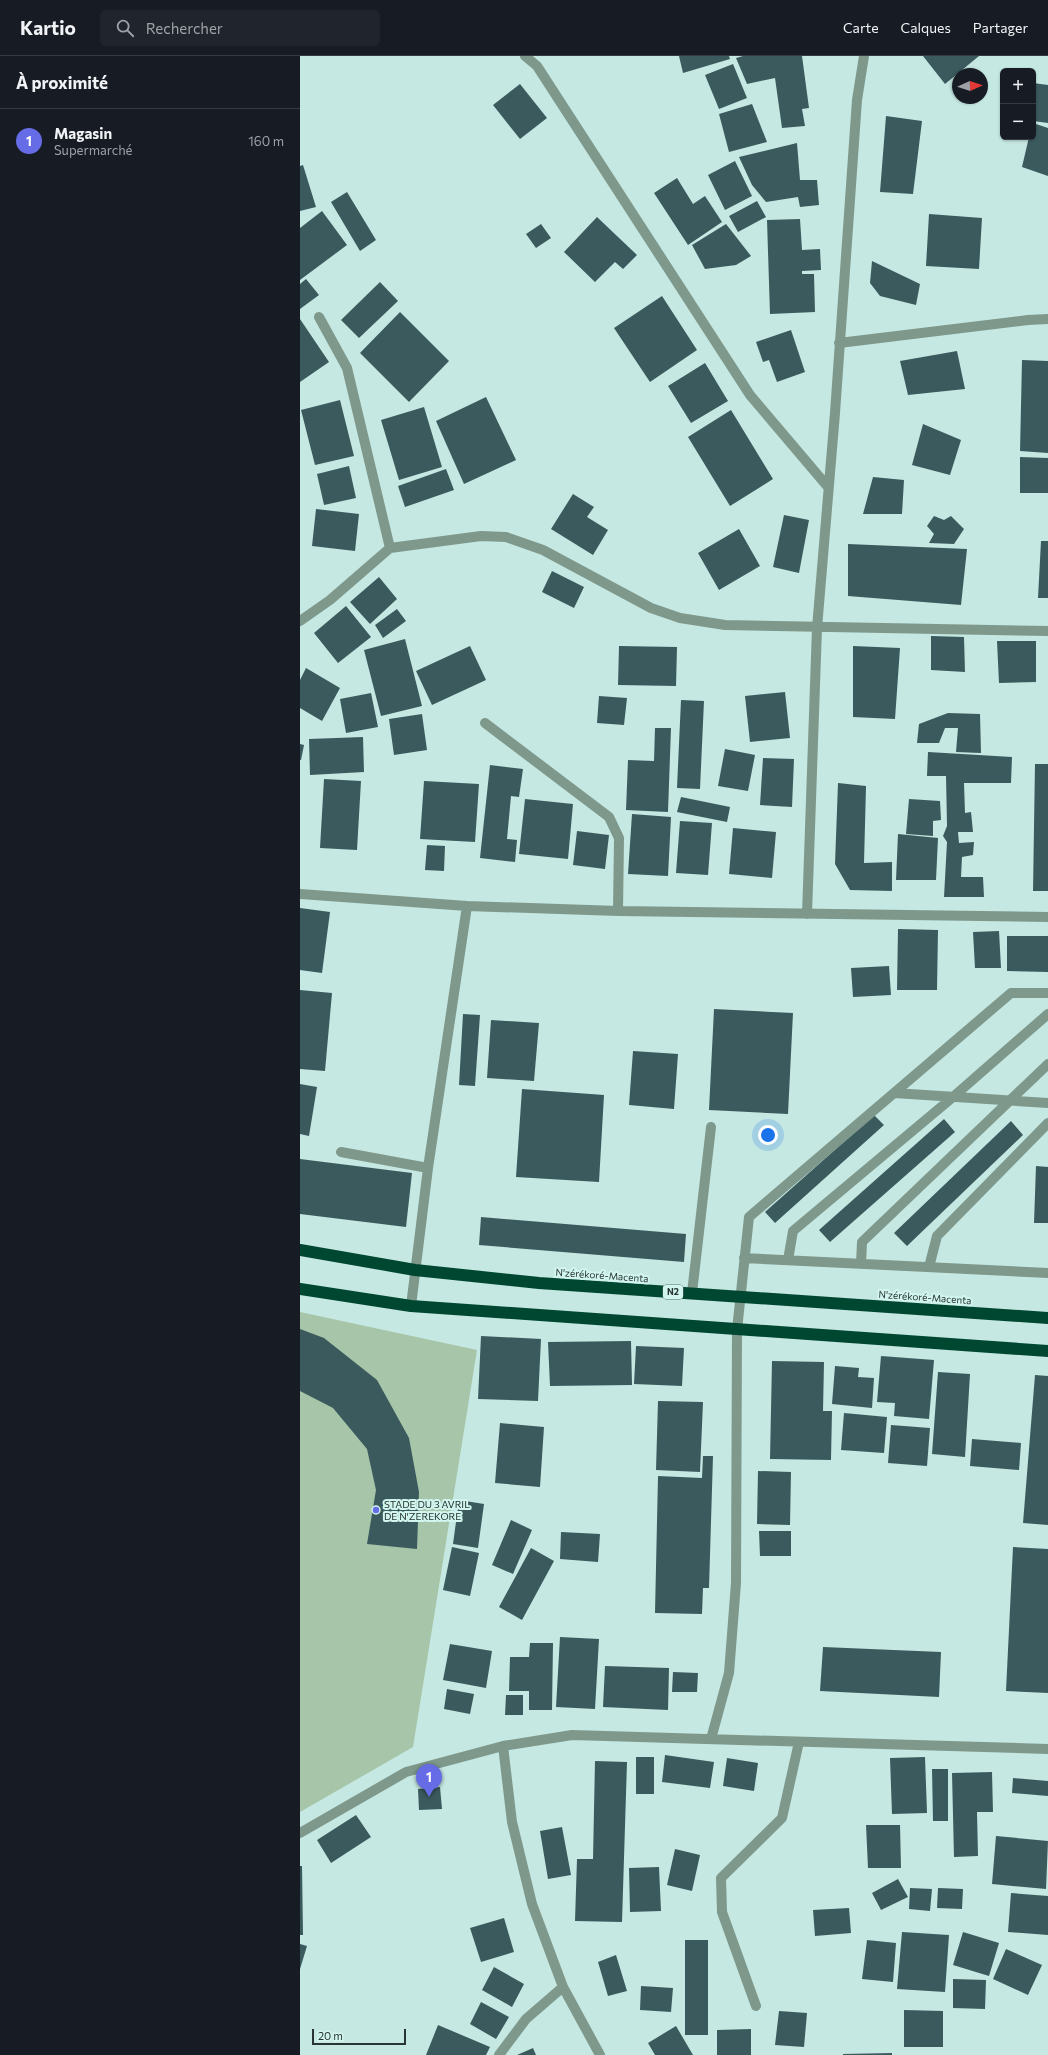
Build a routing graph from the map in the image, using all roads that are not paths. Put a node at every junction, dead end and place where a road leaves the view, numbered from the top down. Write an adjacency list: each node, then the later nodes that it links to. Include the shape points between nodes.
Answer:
1 (525, 56): 6 (street, via 537,66 750,395)
2 (864, 56): 5 (street, via 857,100)
3 (319, 317): 7 (street, via 347,368)
4 (1048, 319): 5 (street)
5 (839, 343): 6 (street)
6 (828, 487): 9 (street)
7 (390, 548): 8 (street, via 330,600); 9 (street, via 481,536 506,538 543,550 651,608 680,618 725,625)
8 (300, 621)
9 (817, 628): 10 (street); 15 (street)
10 (1048, 631)
11 (485, 724): 14 (street, via 609,817 619,838)
12 (300, 894): 13 (street)
13 (467, 906): 14 (street); 27 (street)
14 (618, 911): 15 (street)
15 (807, 914): 16 (street)
16 (1048, 917)
17 (1048, 993): 20 (street, via 1011,992)
18 (1048, 1014): 21 (street)
19 (1048, 1064): 22 (street)
20 (894, 1093): 21 (street); 29 (street, via 749,1217)
21 (953, 1097): 22 (street); 30 (street, via 793,1231)
22 (1011, 1100): 23 (street); 31 (street, via 862,1242)
23 (1048, 1103)
24 (1048, 1123): 32 (street, via 937,1236)
25 (711, 1127): 36 (street)
26 (340, 1152): 27 (street)
27 (428, 1168): 33 (street)
28 (300, 1250): 33 (highway, N'zérékoré-Macenta / N2)
29 (744, 1258): 30 (street); 37 (street)
30 (788, 1260): 31 (street)
31 (861, 1264): 32 (street)
32 (929, 1267): 34 (street)
33 (416, 1270): 36 (highway, N'zérékoré-Macenta / N2, via 539,1283); 38 (street)
34 (1048, 1273)
35 (300, 1289): 38 (highway)
36 (692, 1293): 37 (highway, N'zérékoré-Macenta / N2)
37 (740, 1296): 39 (highway, N'zérékoré-Macenta / N2); 40 (street)
38 (411, 1306): 40 (highway)
39 (1048, 1318)
40 (737, 1330): 41 (highway); 42 (street, via 736,1583 729,1673)
41 (1048, 1351)
42 (711, 1739): 43 (street); 44 (street, via 572,1735)
43 (800, 1742): 45 (street); 48 (street, via 782,1818 721,1878 722,1912)
44 (503, 1746): 46 (street, via 406,1772); 47 (street, via 512,1822 532,1904)
45 (1048, 1749)
46 (300, 1833)
47 (563, 1987): 49 (street, via 526,2019); 50 (street)
48 (756, 2006)
49 (499, 2055)
50 (600, 2055)

